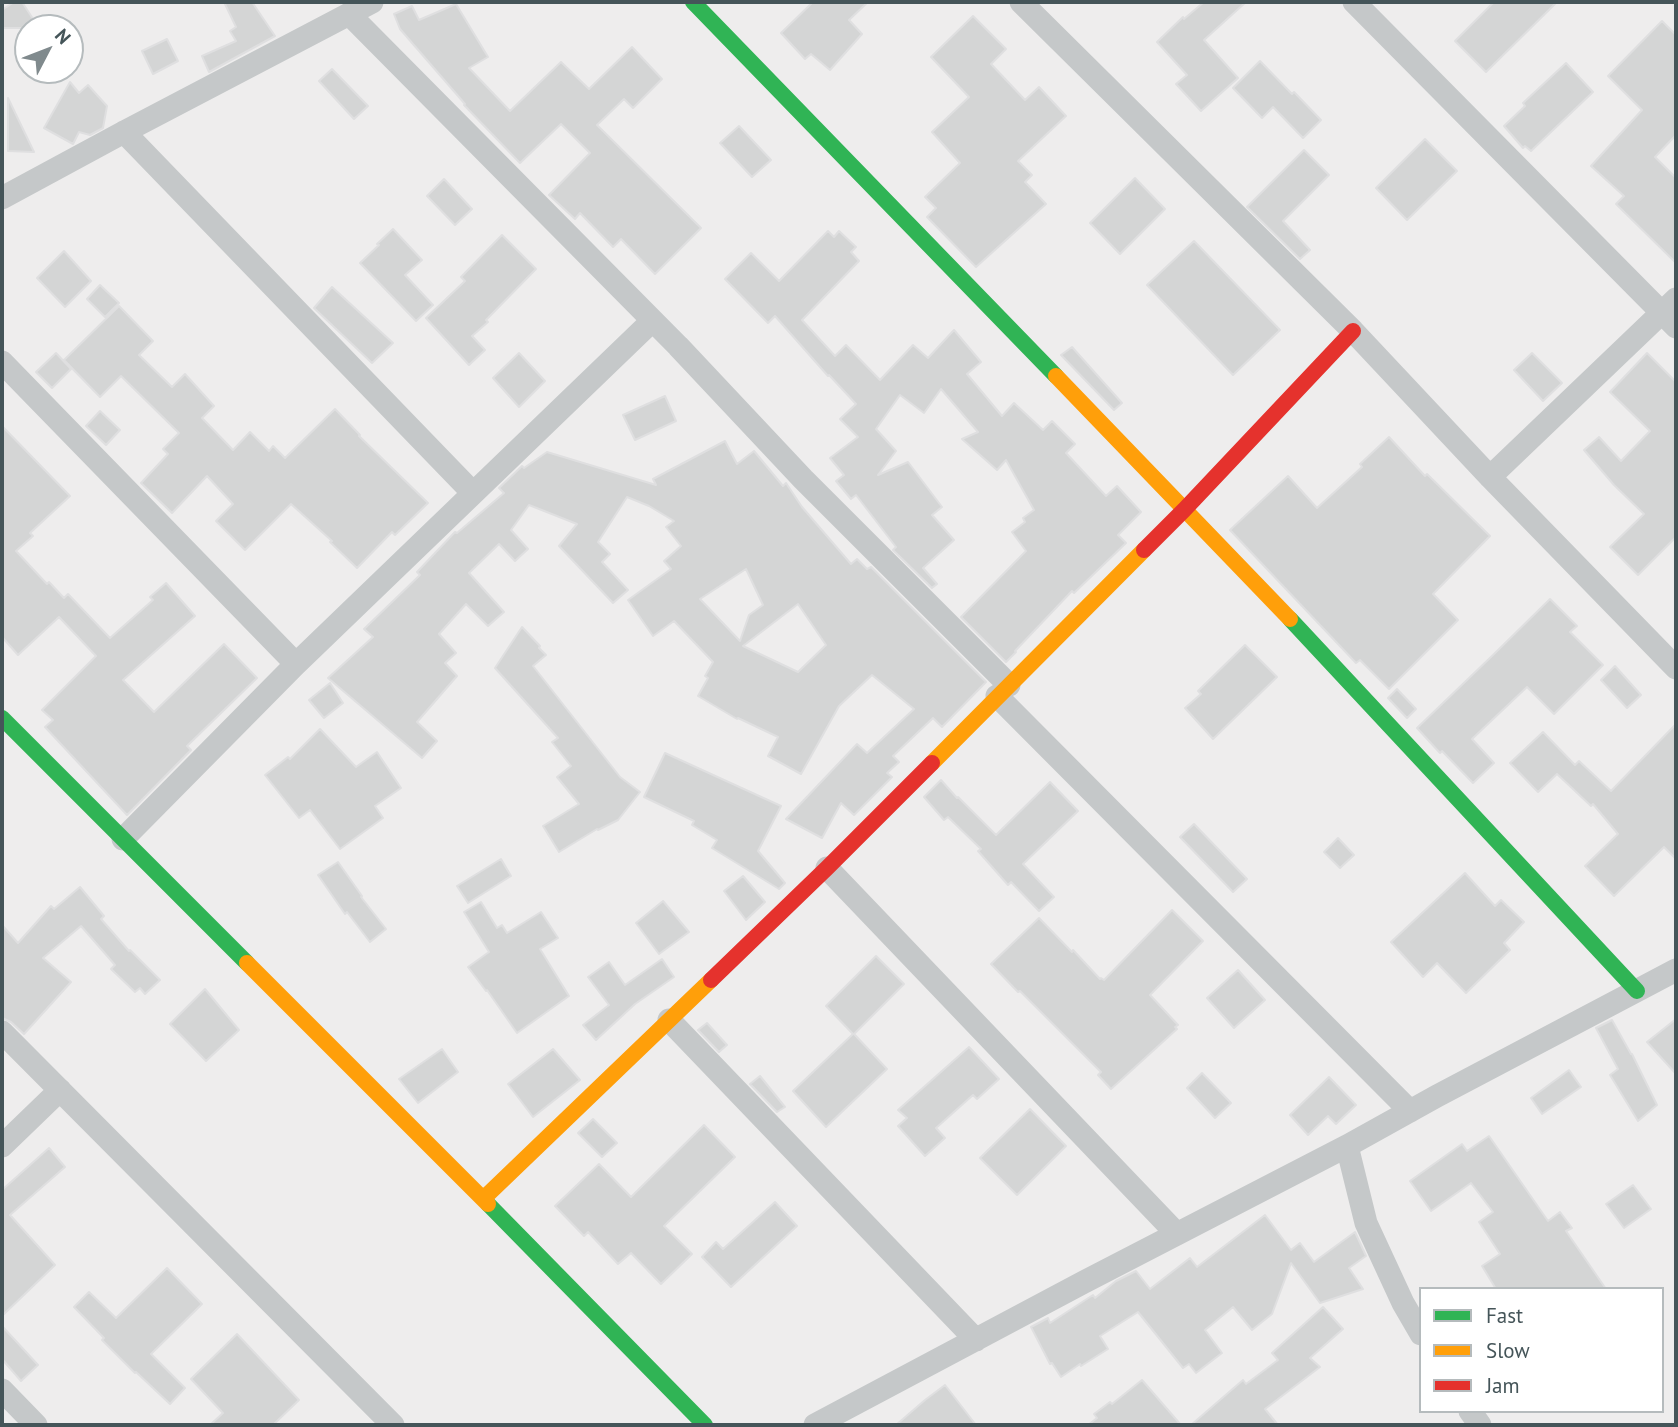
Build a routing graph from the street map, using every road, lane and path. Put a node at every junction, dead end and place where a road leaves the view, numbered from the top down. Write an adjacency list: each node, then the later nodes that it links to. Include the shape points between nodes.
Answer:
1 (372, 2): 5 (street)
2 (693, 2): 14 (street)
3 (1021, 2): 10 (street)
4 (1354, 2): 8 (street)
5 (349, 14): 6 (street); 9 (street)
6 (124, 132): 7 (street); 13 (street)
7 (2, 198)
8 (1671, 313): 12 (street)
9 (652, 321): 13 (street); 17 (street)
10 (1353, 331): 12 (street); 14 (street)
11 (2, 362): 15 (street)
12 (1490, 477): 16 (street)
13 (473, 493): 15 (street)
14 (1184, 510): 17 (street); 22 (street)
15 (296, 664): 19 (street)
16 (1676, 668)
17 (1003, 690): 20 (street); 26 (street)
18 (2, 718): 19 (street)
19 (123, 839): 29 (street)
20 (827, 868): 23 (street); 30 (street)
21 (1676, 970): 22 (street)
22 (1637, 991): 26 (street)
23 (669, 1020): 29 (street); 32 (street)
24 (2, 1032): 25 (street)
25 (60, 1090): 27 (street); 35 (street)
26 (1410, 1111): 28 (street)
27 (2, 1146)
28 (1347, 1146): 30 (street); 31 (street, via 1366,1223)
29 (484, 1199): 36 (street)
30 (1178, 1234): 32 (street)
31 (1419, 1331)
32 (976, 1340): 37 (street)
33 (2, 1390): 34 (street)
34 (36, 1425)
35 (393, 1425)
36 (705, 1425)
37 (815, 1425)

